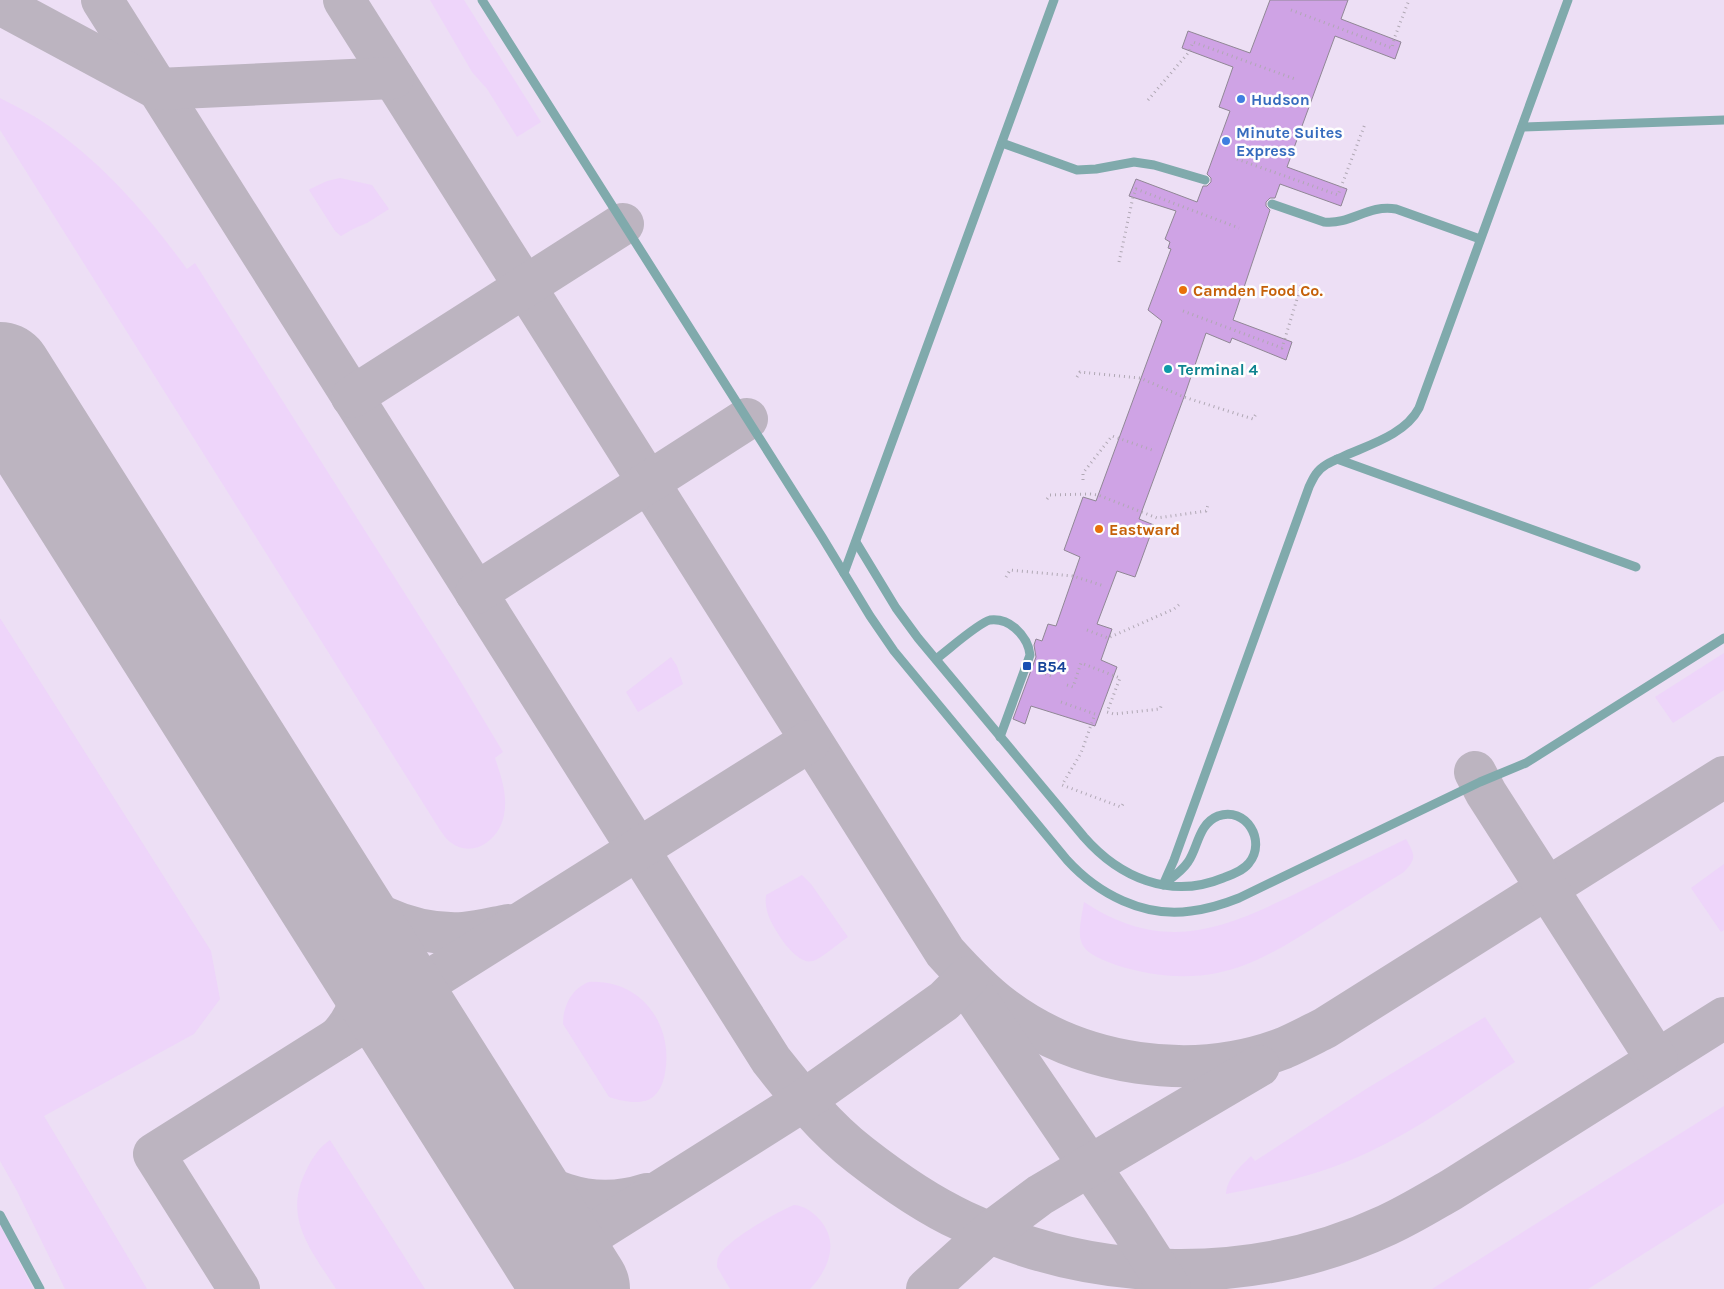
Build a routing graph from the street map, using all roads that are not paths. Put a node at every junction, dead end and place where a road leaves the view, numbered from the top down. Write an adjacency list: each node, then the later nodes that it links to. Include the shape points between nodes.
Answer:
1 (482, 0): 13 (lane)
2 (1054, 0): 6 (lane)
3 (1568, 0): 5 (lane)
4 (1724, 120): 5 (lane)
5 (1522, 126): 9 (lane)
6 (1002, 143): 7 (lane, via 1077,170 1134,162); 11 (lane)
7 (1205, 180)
8 (1272, 204): 9 (lane, via 1332,223 1386,207)
9 (1480, 239): 10 (lane, via 1415,415 1394,433)
10 (1337, 459): 12 (lane); 17 (lane, via 1316,474 1309,487)
11 (856, 542): 13 (lane); 15 (lane, via 896,608)
12 (1636, 567)
13 (844, 573): 14 (lane, via 894,651 1075,869 1118,899 1145,908 1176,912 1205,909 1240,898 1526,763)
14 (1724, 638)
15 (936, 659): 16 (lane); 16 (lane, via 990,620 1005,622 1023,636 1030,655)
16 (1000, 737): 17 (lane, via 1101,856 1129,874)
17 (1163, 885): 17 (lane, via 1203,884 1244,868 1256,851 1252,828 1234,816 1218,816 1202,831 1189,861)
18 (0, 1215): 19 (lane)
19 (40, 1289)

